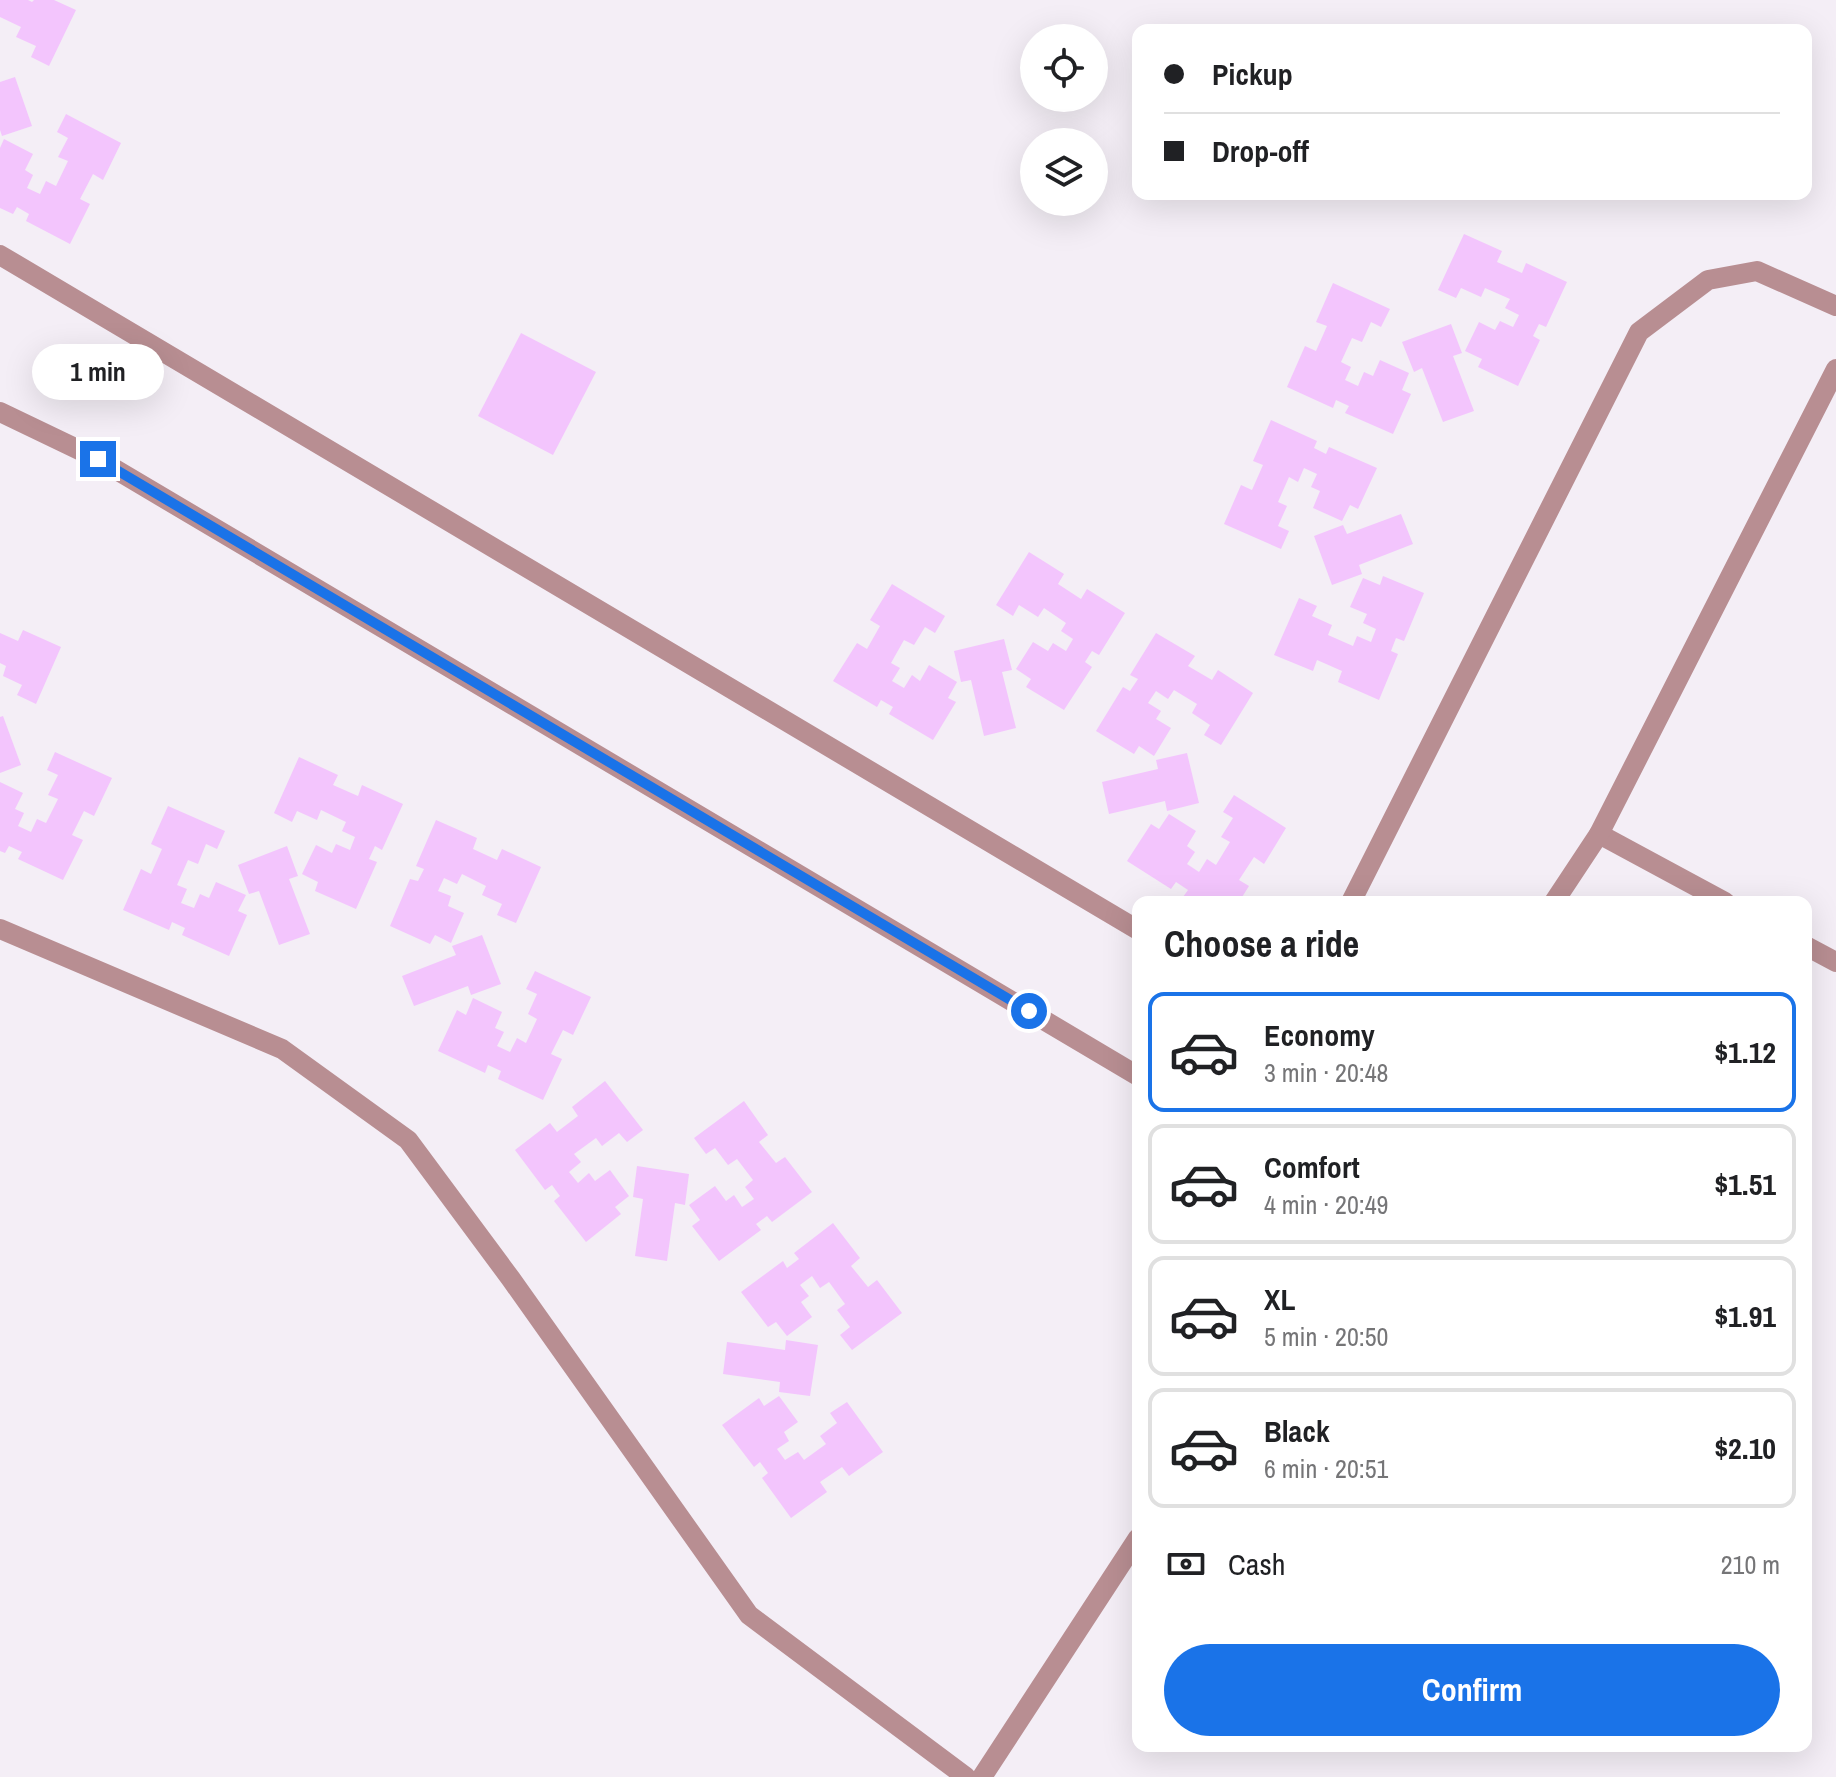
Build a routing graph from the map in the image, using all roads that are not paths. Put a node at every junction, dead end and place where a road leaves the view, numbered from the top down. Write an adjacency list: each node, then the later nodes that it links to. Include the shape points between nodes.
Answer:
1 (0, 255): 9 (street)
2 (1836, 306): 6 (street, via 1757,271 1708,280 1639,332)
3 (1836, 369): 5 (street)
4 (0, 412): 13 (street, via 98,459)
5 (1599, 834): 7 (street); 8 (street)
6 (1354, 896)
7 (1558, 896)
8 (1714, 896)
9 (1132, 926)
10 (0, 929): 15 (street, via 282,1049 408,1140 749,1615)
11 (1812, 949): 12 (street)
12 (1836, 962)
13 (1132, 1072)
14 (1132, 1547): 16 (street)
15 (966, 1777)
16 (982, 1777)

